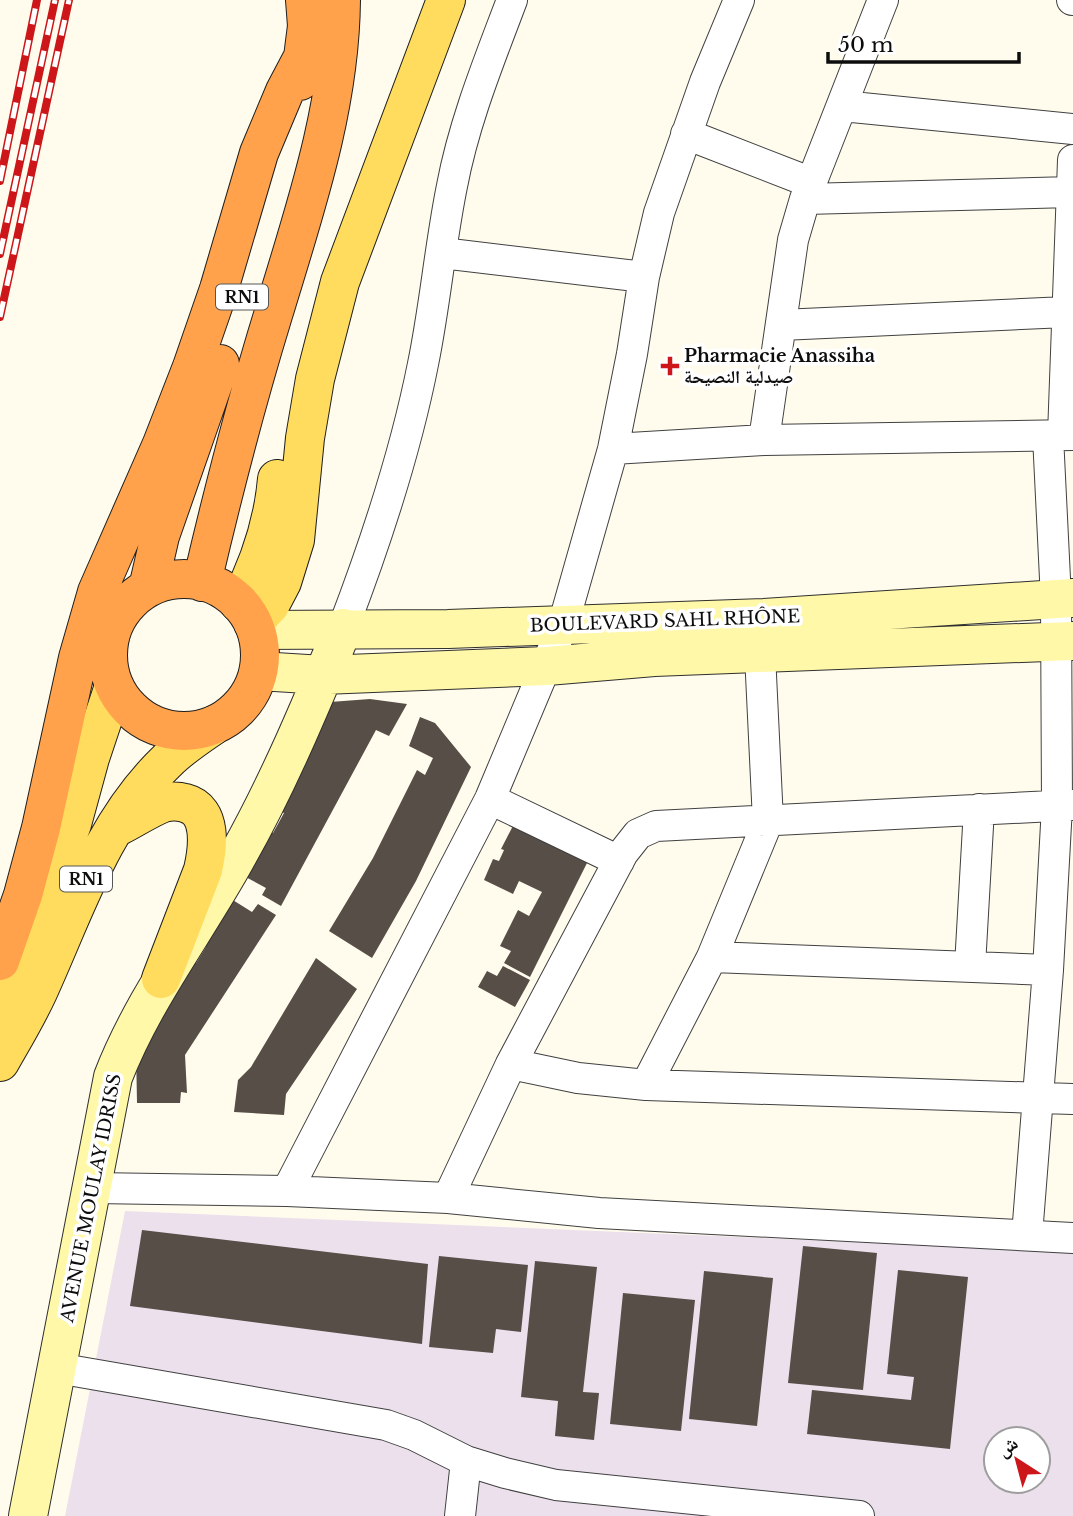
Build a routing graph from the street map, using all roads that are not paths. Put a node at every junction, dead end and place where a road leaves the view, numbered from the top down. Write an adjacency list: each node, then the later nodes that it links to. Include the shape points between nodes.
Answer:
1 (305, 0): 8 (highway, RN1)
2 (341, 0): 22 (highway, RN1, via 332,100 316,171 220,502)
3 (421, 0): 25 (main road, via 312,293 286,398 271,521 253,577)
4 (446, 0): 25 (main road, via 340,282 315,379 295,540 270,605)
5 (512, 0): 15 (street, via 466,127)
6 (739, 0): 11 (street)
7 (883, 0): 9 (street)
8 (304, 55): 23 (highway, RN1, via 277,186 160,536); 42 (highway, via 259,153 192,367 97,592 41,828)
9 (842, 106): 10 (street); 13 (street)
10 (1073, 129)
11 (686, 134): 13 (street); 16 (street)
12 (1073, 160): 14 (street)
13 (808, 191): 14 (street); 18 (street, via 793,240)
14 (1071, 192): 17 (street)
15 (442, 253): 16 (street); 27 (street, via 403,451)
16 (643, 277): 21 (street)
17 (1066, 312): 18 (street); 19 (street)
18 (781, 324): 20 (street)
19 (1061, 435): 20 (street); 24 (street)
20 (764, 440): 21 (street)
21 (613, 449): 26 (street)
22 (202, 582): 23 (highway, RN1, via 169,580); 25 (highway, RN1, via 212,584)
23 (148, 588): 33 (highway, RN1, via 116,620 109,642)
24 (1064, 598): 26 (street, BOULEVARD SAHL RHÔNE, via 764,618); 28 (street)
25 (250, 619): 27 (street, BOULEVARD SAHL RHÔNE); 31 (highway, RN1, via 260,644)
26 (563, 625): 27 (street, BOULEVARD SAHL RHÔNE); 30 (street)
27 (343, 628): 32 (street, AVENUE MOULAY IDRISS)
28 (1064, 641): 29 (street, BOULEVARD SAHL RHÔNE); 36 (street)
29 (760, 654): 30 (street, BOULEVARD SAHL RHÔNE); 38 (street)
30 (547, 666): 32 (street, BOULEVARD SAHL RHÔNE); 35 (street)
31 (259, 671): 32 (street, BOULEVARD SAHL RHÔNE); 34 (highway, RN1, via 246,700)
32 (323, 676): 45 (street, AVENUE MOULAY IDRISS, via 272,792)
33 (114, 686): 34 (highway, RN1, via 127,706 146,721 191,731); 46 (main road, RN1, via 72,824 27,936)
34 (214, 725): 39 (main road, RN1, via 168,760)
35 (490, 800): 40 (street); 53 (street)
36 (1065, 805): 37 (street); 44 (street)
37 (979, 809): 38 (street); 43 (street)
38 (768, 821): 40 (street, via 656,826 638,834); 41 (street)
39 (114, 829): 45 (main road, via 173,801 189,804 201,813 207,839 205,862); 47 (main road, RN1)
40 (619, 861): 48 (street)
41 (712, 957): 43 (street); 49 (street)
42 (0, 961)
43 (970, 966): 44 (street)
44 (1048, 970): 50 (street)
45 (162, 979): 52 (street, AVENUE MOULAY IDRISS, via 128,1039 113,1077)
46 (0, 1042)
47 (0, 1062)
48 (510, 1064): 49 (street, via 578,1079); 54 (street)
49 (646, 1085): 50 (street)
50 (1038, 1097): 51 (street); 55 (street)
51 (1073, 1099)
52 (93, 1188): 53 (street); 57 (street, AVENUE MOULAY IDRISS)
53 (287, 1191): 54 (street)
54 (448, 1198): 55 (street, via 599,1213)
55 (1027, 1235): 56 (street)
56 (1073, 1238)
57 (57, 1368): 58 (street, via 386,1426); 59 (street, AVENUE MOULAY IDRISS)
58 (466, 1461): 60 (street); 61 (street, via 556,1485)
59 (28, 1516)
60 (460, 1516)
61 (859, 1516)

